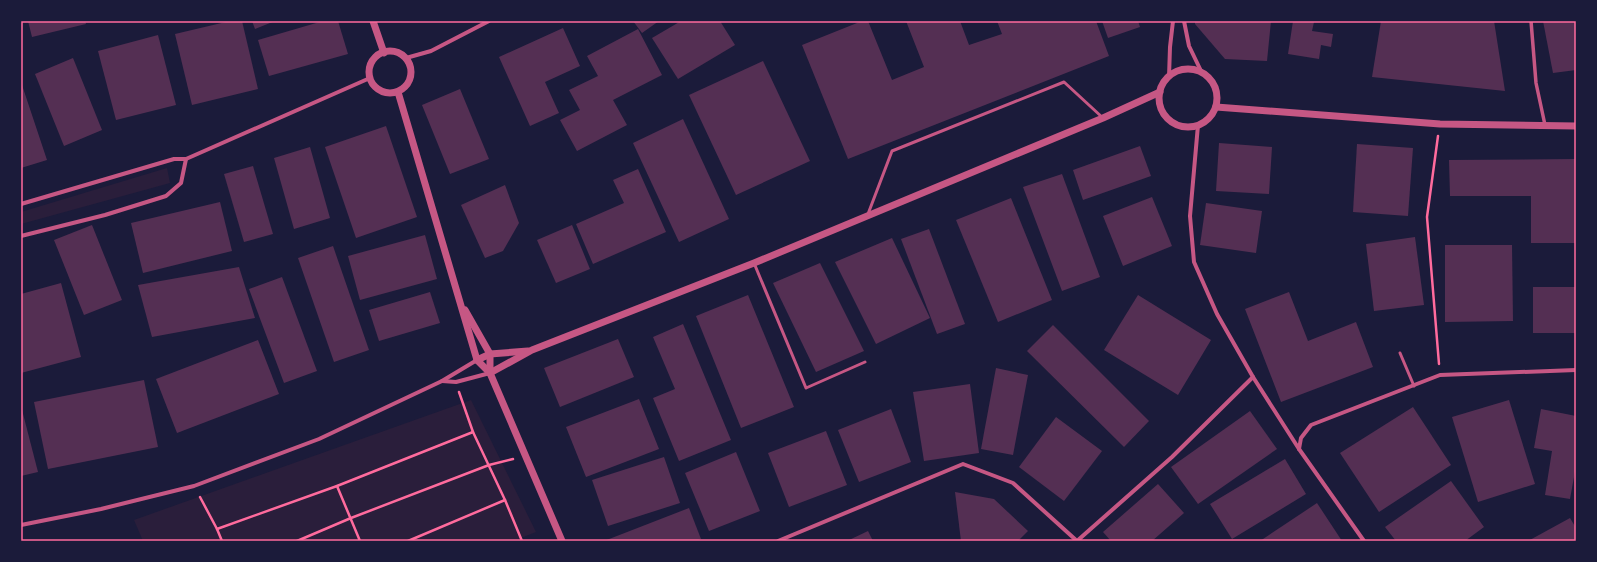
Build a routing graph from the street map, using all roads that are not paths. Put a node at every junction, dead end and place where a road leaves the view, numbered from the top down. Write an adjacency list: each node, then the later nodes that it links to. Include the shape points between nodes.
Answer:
1 (373, 21): 6 (street)
2 (489, 21): 7 (street, via 431,51)
3 (1173, 21): 9 (street)
4 (1184, 21): 8 (street, via 1190,46)
5 (1531, 21): 16 (street, via 1536,83)
6 (384, 53): 7 (street, via 394,51); 10 (street, via 371,64)
7 (406, 58): 11 (street, via 410,63 411,77 409,83)
8 (1202, 73): 9 (street, via 1188,70 1174,73); 13 (street, via 1215,88)
9 (1169, 77): 12 (street, via 1163,83)
10 (370, 78): 11 (street, via 378,89 391,93); 18 (street)
11 (398, 92): 23 (street)
12 (1160, 92): 14 (street); 15 (street, via 1161,109 1172,123 1190,127)
13 (1216, 107): 15 (street, via 1209,118); 16 (street, via 1440,124)
14 (1103, 118): 20 (street); 20 (lane, via 1064,82 892,151)
15 (1198, 125): 31 (street, via 1190,216 1194,262 1217,314)
16 (1545, 125): 17 (street)
17 (1576, 126)
18 (186, 159): 19 (street, via 174,159); 21 (street, via 181,184 166,196 106,215)
19 (21, 204)
20 (867, 216): 22 (street)
21 (21, 236)
22 (754, 263): 24 (street); 28 (lane, via 806,388)
23 (459, 300): 26 (street); 27 (street)
24 (532, 350): 26 (street); 30 (street)
25 (1400, 353): 33 (lane)
26 (490, 354): 27 (street); 30 (street)
27 (477, 360): 30 (street); 32 (street)
28 (865, 362)
29 (1576, 370): 33 (street, via 1440,375)
30 (490, 373): 32 (street, via 456,382); 36 (street)
31 (1253, 378): 34 (street); 38 (street, via 1172,457)
32 (442, 381): 35 (street, via 318,439 194,486)
33 (1414, 386): 34 (street, via 1312,425 1301,438)
34 (1299, 449): 39 (street)
35 (21, 525)
36 (562, 541)
37 (778, 541): 38 (street, via 963,464 1013,483)
38 (1077, 541)
39 (1364, 541)

